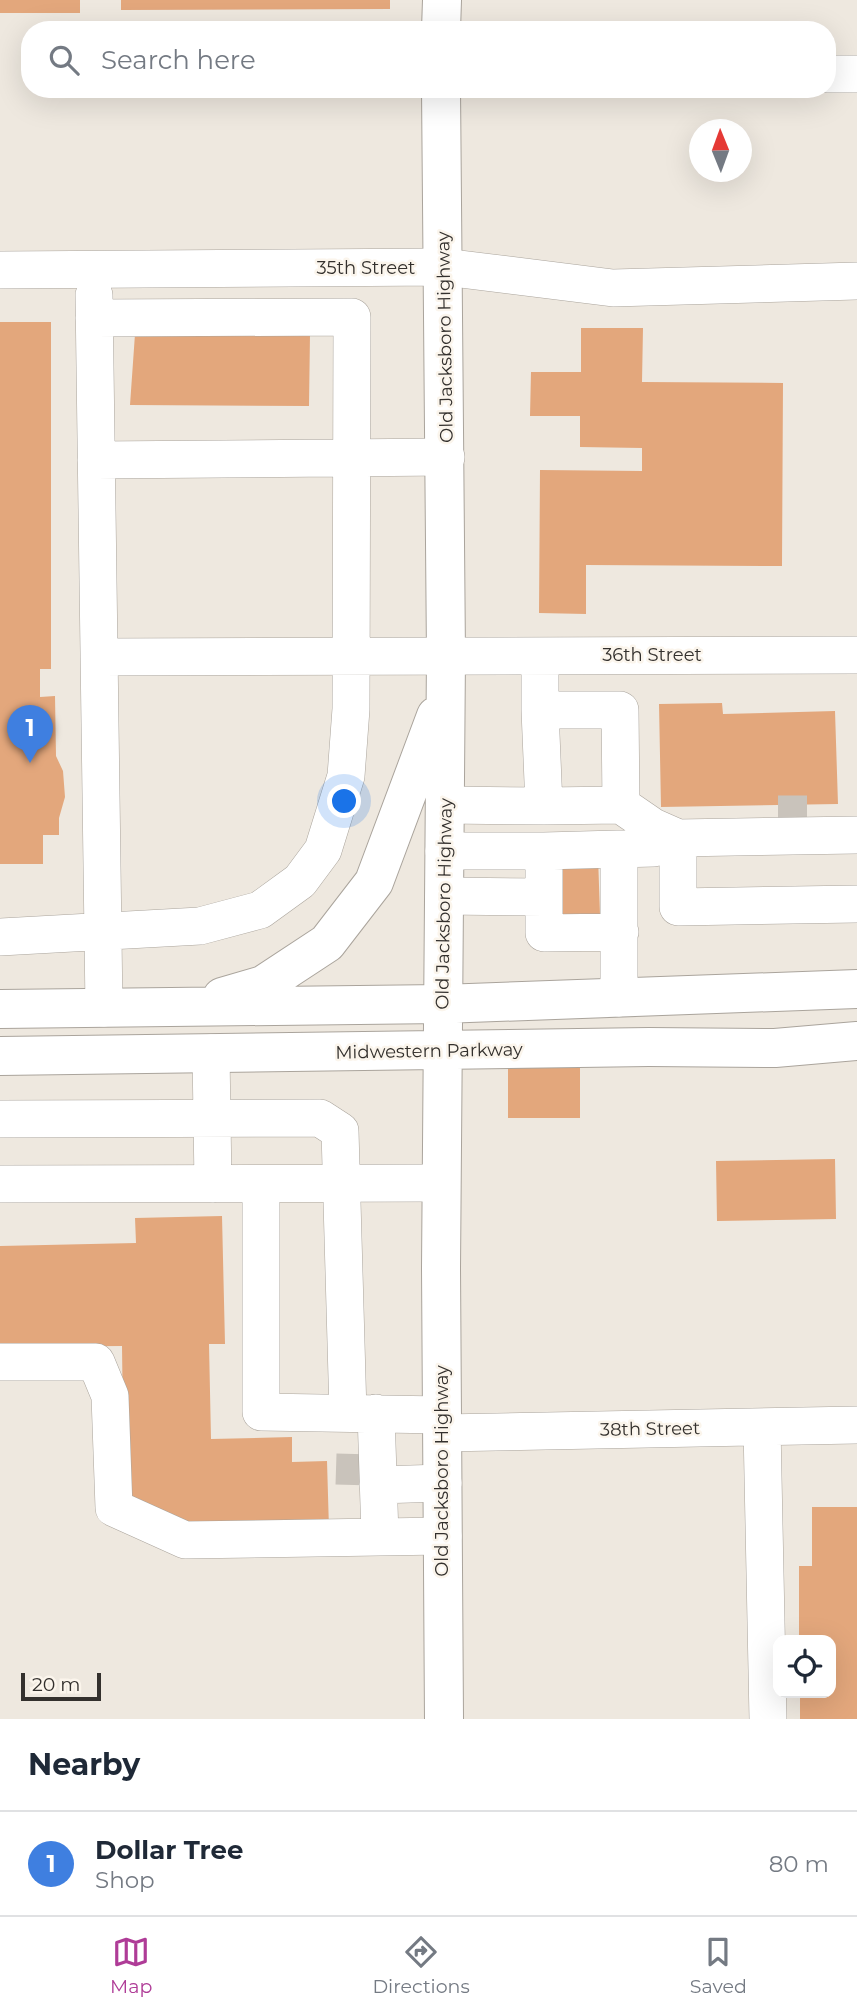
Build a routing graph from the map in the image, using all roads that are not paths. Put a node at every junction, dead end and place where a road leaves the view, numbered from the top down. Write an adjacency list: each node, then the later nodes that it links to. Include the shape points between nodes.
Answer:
1 (442, 0): 2 (main road)
2 (441, 21)
3 (836, 74): 4 (street)
4 (857, 74)
5 (441, 98): 6 (main road, Old Jacksboro Highway)
6 (444, 268): 7 (street, 35th Street); 9 (street, 35th Street, via 613,288); 11 (main road, Old Jacksboro Highway)
7 (93, 269): 8 (street, 35th Street); 10 (street)
8 (0, 270)
9 (857, 281)
10 (94, 318): 12 (street, via 352,317); 13 (street)
11 (446, 457): 12 (street); 18 (main road, Old Jacksboro Highway)
12 (352, 458): 13 (street); 17 (street)
13 (96, 460): 16 (street)
14 (540, 656): 15 (street, 36th Street); 18 (street, 36th Street); 19 (street)
15 (857, 656)
16 (99, 657): 17 (street, 36th Street); 32 (street)
17 (352, 657): 18 (street, 36th Street); 32 (street, via 346,776 323,850 300,881 260,910 200,926)
18 (446, 672): 20 (main road, Old Jacksboro Highway); 38 (main road, via 374,883 327,943 263,985)
19 (540, 710): 21 (street, via 620,710); 22 (street)
20 (445, 805): 22 (street); 28 (main road, Old Jacksboro Highway)
21 (621, 805): 22 (street); 25 (street)
22 (544, 806)
23 (852, 835): 24 (street); 24 (street, via 793,814)
24 (740, 836): 25 (street)
25 (678, 838): 26 (street, via 654,848); 31 (street, via 678,907)
26 (619, 849): 27 (street); 33 (street)
27 (544, 850): 28 (street); 30 (street)
28 (444, 851): 29 (main road, Old Jacksboro Highway)
29 (444, 896): 30 (street); 37 (main road, Old Jacksboro Highway)
30 (544, 897): 33 (street, via 544,933)
31 (857, 904)
32 (103, 932): 34 (street); 39 (street)
33 (620, 932): 36 (street)
34 (0, 937)
35 (857, 989): 36 (main road)
36 (619, 998): 37 (main road)
37 (442, 1004): 38 (main road); 42 (main road, Old Jacksboro Highway)
38 (189, 1007): 39 (main road)
39 (104, 1008): 40 (main road)
40 (0, 1009)
41 (857, 1041): 42 (main road, Midwestern Parkway, via 775,1048)
42 (442, 1051): 43 (main road, Midwestern Parkway); 47 (main road, Old Jacksboro Highway)
43 (211, 1053): 44 (main road, Midwestern Parkway); 45 (street)
44 (0, 1056)
45 (213, 1118): 46 (street); 49 (street); 51 (street, via 320,1118 340,1131)
46 (0, 1119)
47 (441, 1183): 51 (street); 53 (main road, Old Jacksboro Highway)
48 (0, 1184): 49 (street)
49 (213, 1184): 50 (street)
50 (261, 1184): 51 (street); 56 (street, via 261,1412)
51 (343, 1184): 56 (street)
52 (0, 1362): 56 (street, via 96,1362 110,1396 114,1508 185,1540)
53 (442, 1424): 55 (street, 38th Street); 56 (street, 38th Street); 57 (main road, Old Jacksboro Highway)
54 (857, 1425): 55 (street, 38th Street)
55 (762, 1427): 60 (street)
56 (368, 1466): 57 (street); 58 (street)
57 (443, 1483): 58 (main road, Old Jacksboro Highway)
58 (443, 1536): 59 (main road, Old Jacksboro Highway)
59 (444, 1719)
60 (768, 1719)

